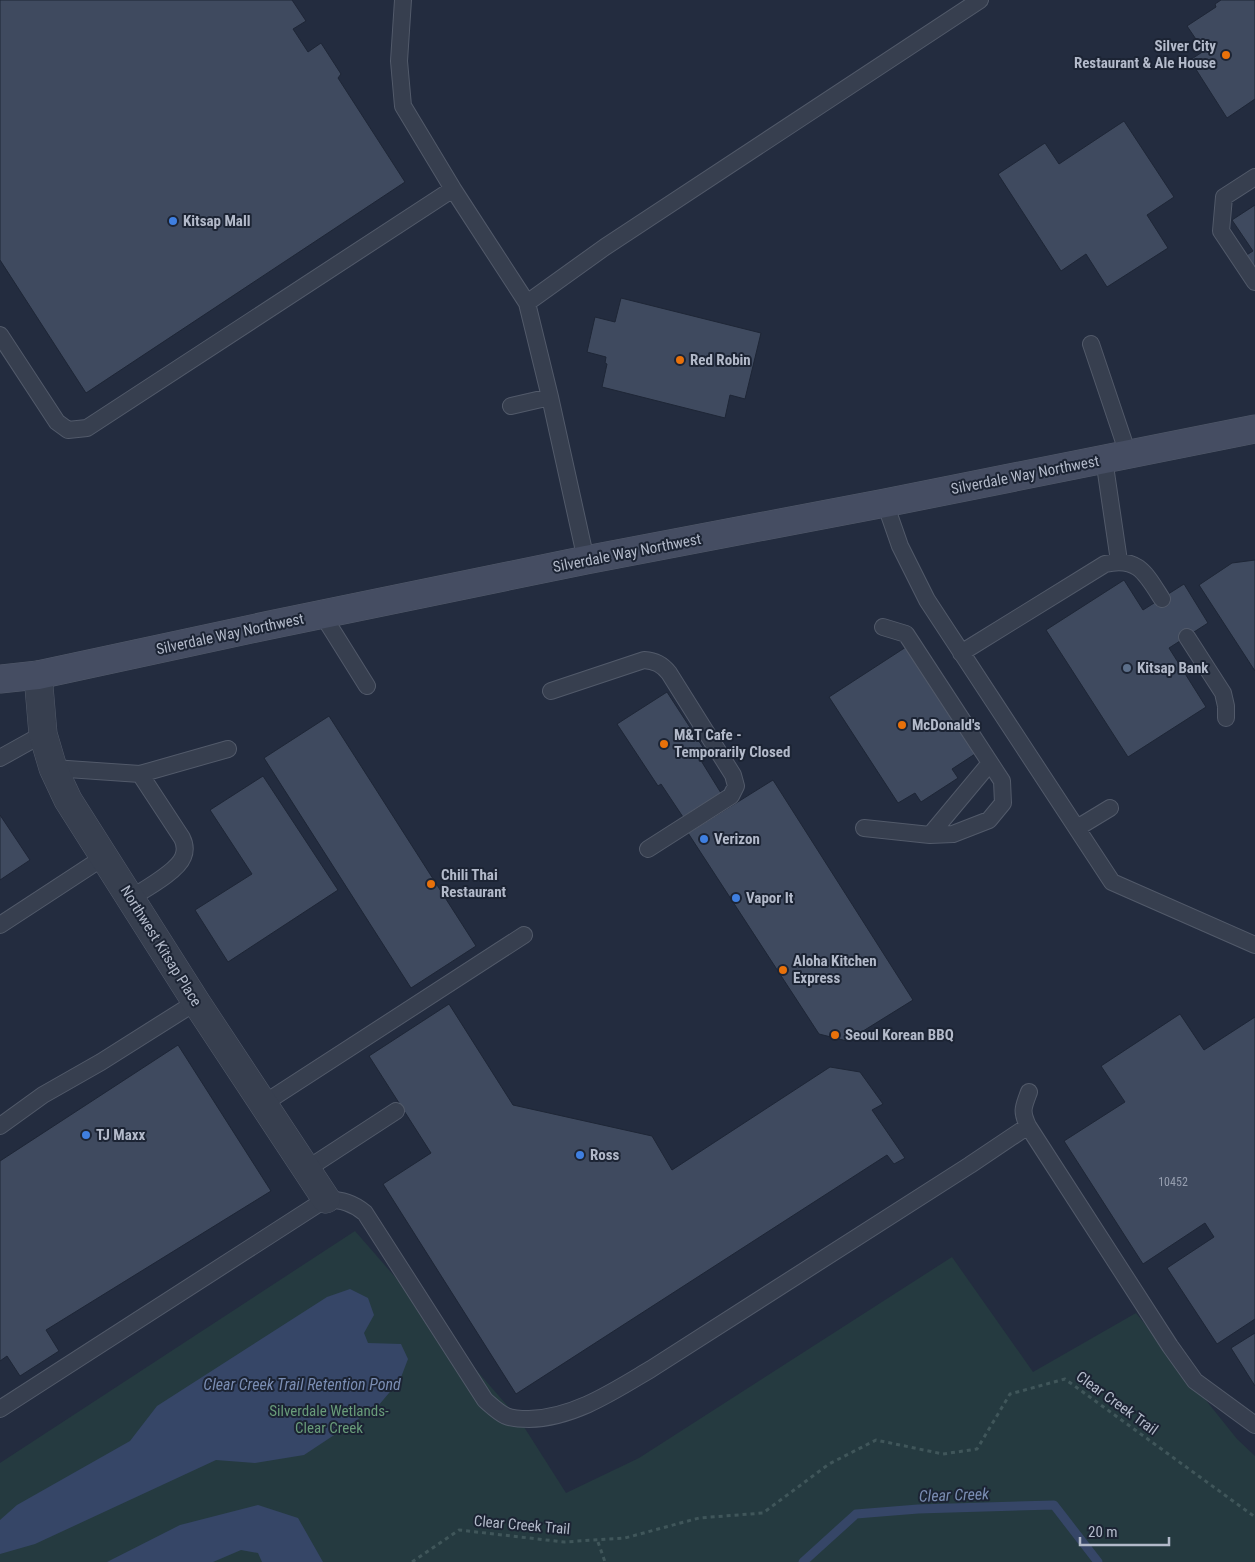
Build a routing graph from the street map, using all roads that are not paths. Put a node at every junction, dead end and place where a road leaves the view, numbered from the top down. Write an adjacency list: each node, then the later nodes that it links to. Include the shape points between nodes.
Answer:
1 (403, 0): 4 (lane, via 399,61 403,106)
2 (980, 0): 6 (lane, via 605,247)
3 (1255, 176): 5 (lane, via 1224,197 1221,231)
4 (453, 189): 6 (lane); 7 (lane, via 87,428 68,430 57,422)
5 (1255, 282)
6 (527, 303): 9 (lane)
7 (0, 335)
8 (1091, 344): 12 (lane)
9 (550, 398): 10 (lane); 14 (lane)
10 (511, 406)
11 (1255, 429): 12 (main road, Silverdale Way Northwest)
12 (1116, 457): 13 (main road, Silverdale Way Northwest); 15 (lane)
13 (885, 503): 14 (main road, Silverdale Way Northwest); 20 (lane, via 900,546 927,600)
14 (586, 560): 17 (main road, Silverdale Way Northwest)
15 (1119, 560): 16 (lane, via 1134,564 1147,575); 20 (lane, via 1106,564)
16 (1162, 599)
17 (322, 614): 21 (main road, Silverdale Way Northwest); 23 (lane)
18 (883, 627): 29 (lane, via 906,634)
19 (1187, 637): 25 (lane, via 1223,692)
20 (961, 653): 34 (lane)
21 (38, 675): 22 (main road, Silverdale Way Northwest); 26 (street, Northwest Kitsap Place)
22 (0, 679)
23 (367, 686)
24 (551, 691): 36 (lane, via 644,660 662,665 733,775 736,789 731,796)
25 (1226, 718)
26 (43, 734): 28 (lane); 30 (street, Northwest Kitsap Place)
27 (228, 749): 31 (lane)
28 (0, 758)
29 (990, 763): 35 (lane); 35 (lane, via 1002,781 1004,803 989,820 953,834)
30 (53, 768): 31 (lane); 37 (street, Northwest Kitsap Place, via 68,800)
31 (140, 774): 38 (lane, via 185,846 181,862 174,869)
32 (1110, 808): 34 (lane)
33 (864, 828): 35 (lane)
34 (1077, 828): 41 (lane, via 1112,882)
35 (930, 835)
36 (648, 849)
37 (104, 857): 38 (street, Northwest Kitsap Place); 39 (lane)
38 (130, 898): 42 (street, Northwest Kitsap Place)
39 (0, 925)
40 (524, 935): 44 (lane)
41 (1255, 945)
42 (196, 1002): 44 (street, Northwest Kitsap Place); 46 (lane, via 43,1095)
43 (1029, 1092): 47 (lane, via 1022,1109)
44 (263, 1104): 48 (street, Northwest Kitsap Place)
45 (396, 1111): 48 (lane)
46 (0, 1126)
47 (1028, 1126): 49 (lane, via 634,1380 568,1412 534,1419 508,1417 485,1400 365,1213 346,1201); 51 (lane, via 1196,1381)
48 (307, 1169): 49 (street, Northwest Kitsap Place)
49 (326, 1199): 50 (lane)
50 (0, 1409)
51 (1255, 1425)

